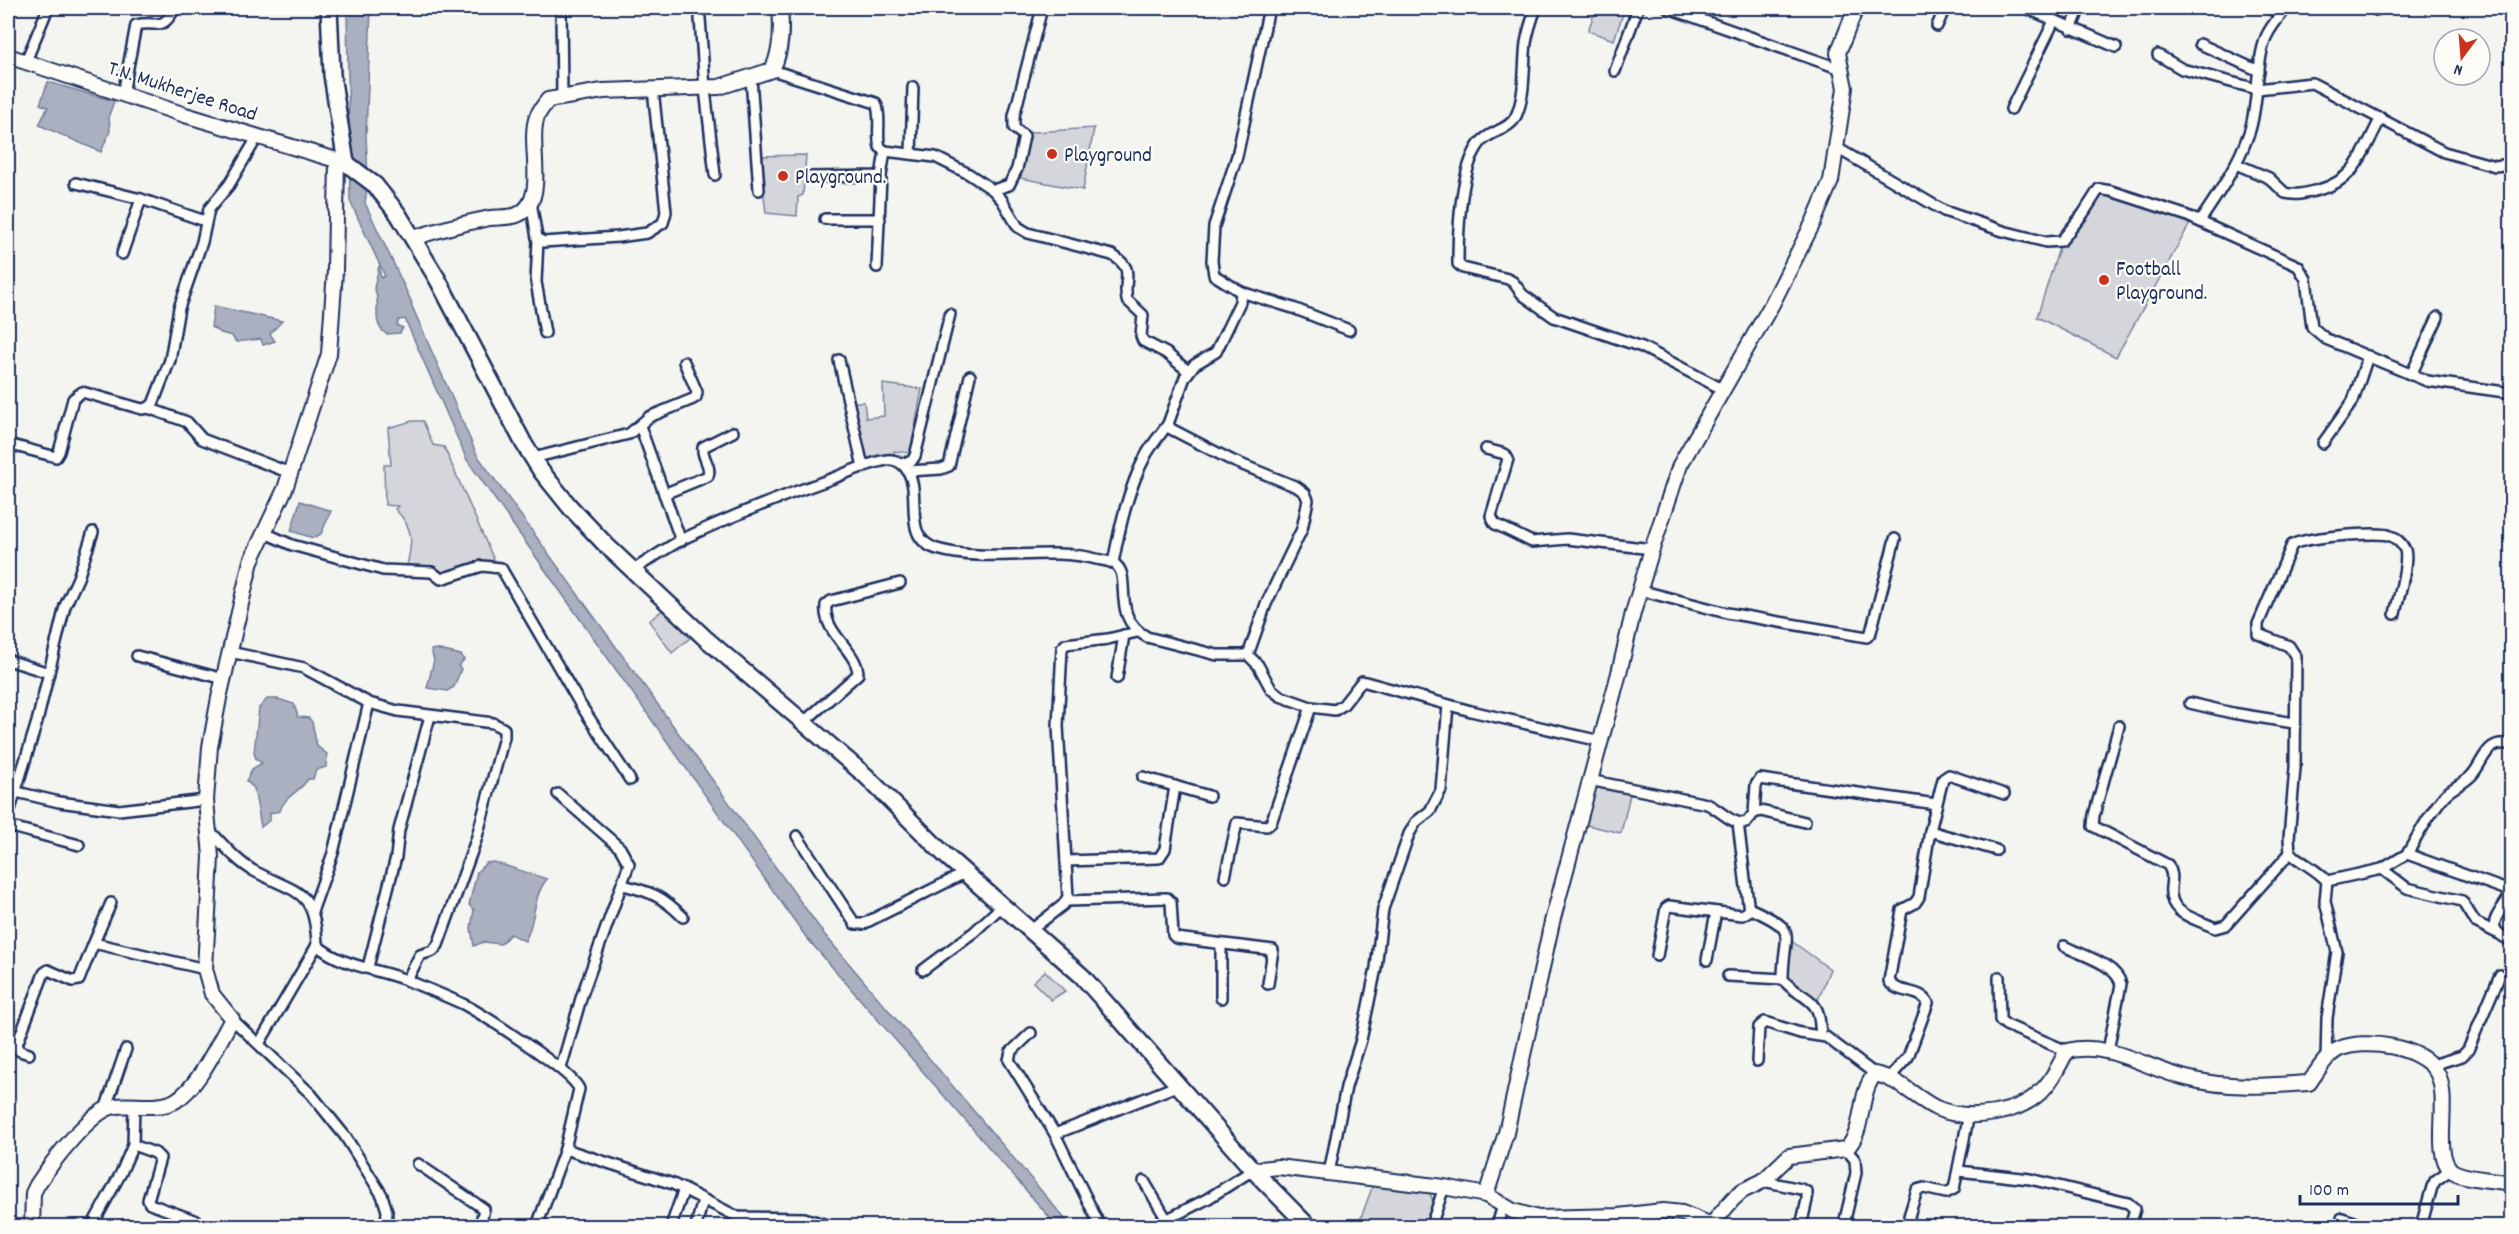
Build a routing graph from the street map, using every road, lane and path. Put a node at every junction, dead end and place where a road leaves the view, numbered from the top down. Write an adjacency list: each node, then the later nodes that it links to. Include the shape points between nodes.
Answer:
1 (48, 8): 25 (street)
2 (175, 8): 35 (street, via 165,23 136,25)
3 (329, 8): 43 (main road)
4 (561, 8): 36 (street)
5 (780, 8): 27 (street, via 781,38)
6 (1042, 8): 51 (street, via 1014,116 1014,128 1024,136 1017,169 1009,185)
7 (1269, 8): 62 (street, via 1237,156 1214,226 1214,275)
8 (1536, 8): 73 (street, via 1526,42 1525,73 1516,116 1481,141 1473,159 1460,212 1458,264 1508,279 1554,317 1642,347)
9 (1638, 8): 28 (street)
10 (1668, 8): 26 (street)
11 (1856, 8): 26 (street, via 1838,53)
12 (1945, 8): 19 (street)
13 (2026, 8): 18 (street)
14 (2080, 8): 20 (street)
15 (2269, 8): 16 (street)
16 (2283, 11): 29 (street, via 2264,40)
17 (700, 18): 32 (street)
18 (2054, 21): 20 (street); 37 (street)
19 (1937, 26)
20 (2071, 29): 22 (street)
21 (2200, 44): 29 (street)
22 (2115, 47)
23 (2158, 55): 34 (street, via 2182,69)
24 (8, 56): 25 (street, T.N. Mukherjee Road)
25 (26, 61): 35 (street, T.N. Mukherjee Road)
26 (1841, 69): 40 (street, via 1845,88)
27 (772, 70): 30 (street); 41 (street, via 876,103 878,142)
28 (1615, 71)
29 (2259, 71): 34 (street)
30 (751, 78): 32 (street); 50 (street)
31 (913, 87): 42 (street)
32 (705, 88): 33 (street); 46 (street)
33 (652, 89): 36 (street); 59 (street, via 666,212 663,223 647,233 618,237 548,243)
34 (2258, 89): 38 (street, via 2312,82); 44 (street, via 2249,133)
35 (123, 94): 39 (street, T.N. Mukherjee Road)
36 (562, 98): 53 (street, via 548,100 536,117 536,183)
37 (2011, 109)
38 (2380, 118): 44 (street, via 2354,169 2325,189 2285,193 2270,178); 45 (street, via 2444,152 2495,166)
39 (258, 136): 43 (street, T.N. Mukherjee Road); 56 (street)
40 (1837, 148): 57 (street, via 1944,211 2046,242 2061,241 2099,189); 73 (street, via 1831,181 1813,223)
41 (885, 151): 42 (street); 47 (street)
42 (911, 154): 51 (street, via 945,161)
43 (341, 162): 58 (main road, via 375,185); 86 (street, via 329,354)
44 (2236, 164): 57 (street)
45 (2511, 164)
46 (715, 175)
47 (881, 176): 48 (street); 55 (street)
48 (809, 177)
49 (76, 183): 52 (street)
50 (759, 190)
51 (993, 190): 70 (street, via 1018,226 1028,233 1112,255 1124,262 1128,270 1126,300 1143,315 1143,341)
52 (141, 199): 56 (street); 60 (street)
53 (531, 202): 58 (street, via 516,215); 59 (street)
54 (825, 219): 55 (street)
55 (880, 219): 61 (street)
56 (205, 220): 75 (street, via 202,242 177,315 170,360)
57 (2200, 221): 67 (street, via 2298,266 2306,279 2312,327 2325,339)
58 (413, 238): 82 (main road)
59 (538, 240): 66 (street, via 536,282)
60 (122, 254)
61 (877, 267)
62 (1241, 292): 65 (street); 70 (street, via 1216,352)
63 (950, 314): 83 (street, via 915,456 911,462)
64 (2438, 317): 71 (street)
65 (1348, 330)
66 (544, 333)
67 (2368, 356): 71 (street); 80 (street, via 2353,401)
68 (839, 360): 84 (street)
69 (684, 362): 77 (street, via 696,397 649,417)
70 (1188, 370): 76 (street)
71 (2410, 375): 74 (street)
72 (970, 376): 85 (street, via 949,466)
73 (1722, 389): 92 (street, via 1680,465)
74 (2511, 393)
75 (148, 408): 79 (street, via 82,392 73,399 56,457); 86 (street, via 187,422 202,440)
76 (1168, 424): 93 (street, via 1134,480); 101 (street, via 1233,462 1297,488 1308,500 1302,529 1266,604)
77 (640, 426): 82 (street, via 629,434); 87 (street)
78 (733, 432): 87 (street, via 704,447 708,476)
79 (8, 444)
80 (2323, 444)
81 (1486, 449): 92 (street, via 1505,454 1508,459 1491,516 1495,524 1532,542 1567,539)
82 (533, 458): 94 (main road, via 570,507)
83 (900, 463): 84 (street, via 889,460); 85 (street)
84 (863, 467): 91 (street, via 771,500)
85 (908, 471): 93 (street, via 914,493 913,520 919,535 936,548 973,555 1076,554)
86 (290, 473): 89 (street)
87 (664, 494): 91 (street)
88 (93, 532): 104 (street, via 68,596)
89 (265, 533): 100 (street, via 252,561); 118 (street, via 361,565 432,572 441,579 482,566 501,568 574,694)
90 (1895, 539): 96 (street, via 1871,632 1863,637 1717,611)
91 (681, 541): 94 (street)
92 (1652, 549): 96 (street)
93 (1113, 563): 98 (street, via 1122,575 1125,613)
94 (633, 570): 112 (main road)
95 (900, 582): 112 (street, via 826,604 833,631 858,674)
96 (1639, 590): 115 (street)
97 (2395, 614): 113 (street, via 2406,558 2398,540 2365,535 2310,539 2292,545 2256,631 2263,638 2289,646 2296,657)
98 (1137, 632): 99 (street); 101 (street, via 1217,655)
99 (1124, 635): 105 (street); 139 (street, via 1066,644 1062,648 1058,726)
100 (230, 652): 106 (street); 107 (street, via 304,668)
101 (1248, 655): 110 (street, via 1271,689)
102 (137, 656): 106 (street)
103 (8, 660): 104 (street)
104 (49, 673): 121 (street)
105 (1118, 678)
106 (224, 679): 125 (street, via 210,747)
107 (369, 703): 111 (street); 149 (street, via 333,853)
108 (2190, 703): 113 (street)
109 (1448, 705): 110 (street, via 1362,681 1335,710); 115 (street); 197 (street, via 1442,790 1409,834 1383,909 1376,968)
110 (1311, 707): 142 (street, via 1271,823 1237,823)
111 (430, 716): 161 (street); 168 (street, via 494,723 501,726 504,737 476,840 438,945 420,955)
112 (804, 722): 141 (main road, via 866,776)
113 (2295, 723): 137 (street)
114 (2119, 726): 137 (street, via 2092,822 2098,829 2168,864 2172,872 2170,897 2178,911 2215,928 2226,925)
115 (1600, 741): 119 (street)
116 (2511, 745): 138 (street, via 2501,742 2492,746 2471,776 2447,793)
117 (1143, 777): 120 (street)
118 (630, 780)
119 (1589, 780): 130 (street, via 1707,804); 203 (street, via 1552,922 1506,1133)
120 (1175, 786): 124 (street); 139 (street, via 1166,849 1159,858)
121 (11, 791): 125 (street, via 119,810); 128 (street)
122 (558, 794): 144 (street, via 625,854 629,864)
123 (2004, 794): 126 (street, via 1949,775 1943,779)
124 (1209, 796)
125 (206, 800): 132 (street)
126 (1936, 804): 127 (street, via 1760,779); 133 (street)
127 (1754, 813): 129 (street, via 1761,811); 130 (street, via 1746,823)
128 (8, 816)
129 (1805, 822)
130 (1738, 823): 148 (street)
131 (8, 826): 135 (street)
132 (209, 829): 149 (street, via 243,864 286,885); 162 (street, via 212,857)
133 (1930, 831): 136 (street); 184 (street, via 1919,897 1902,910 1889,981 1895,988 1922,995 1928,1003 1908,1057)
134 (797, 836): 141 (street, via 855,924 863,924)
135 (79, 845)
136 (1996, 850)
137 (2290, 853): 143 (street)
138 (2407, 854): 140 (street); 153 (street, via 2507,890 2508,899 2493,926)
139 (1065, 861): 145 (street)
140 (2382, 869): 143 (street); 153 (street, via 2407,888 2462,901 2475,922)
141 (965, 873): 147 (main road)
142 (1225, 877)
143 (2327, 880): 180 (street, via 2325,901 2337,952 2328,1008)
144 (623, 885): 151 (street, via 656,894); 182 (street, via 582,995)
145 (1067, 901): 152 (street); 155 (street, via 1167,898 1171,902 1176,939)
146 (111, 903): 156 (street)
147 (1003, 905): 152 (main road); 163 (street)
148 (1749, 908): 150 (street, via 1742,915); 167 (street, via 1784,928 1787,935)
149 (313, 909): 157 (street)
150 (1716, 912): 159 (street, via 1666,908); 160 (street)
151 (682, 917)
152 (1031, 930): 185 (main road, via 1082,976)
153 (2497, 933): 154 (street)
154 (2511, 941)
155 (1221, 944): 169 (street, via 1273,950); 170 (street)
156 (93, 945): 162 (street); 178 (street, via 79,980 48,970 44,973 16,1047)
157 (317, 945): 161 (street, via 336,957); 174 (street)
158 (2064, 946): 177 (street, via 2119,976 2121,984)
159 (1657, 956)
160 (1707, 960)
161 (368, 967): 168 (street)
162 (205, 969): 171 (street, via 212,994)
163 (923, 970)
164 (2500, 975): 181 (street, via 2468,1050 2462,1056)
165 (1728, 976): 167 (street)
166 (1998, 977): 176 (street, via 2000,1020)
167 (1783, 979): 173 (street, via 1812,1003)
168 (407, 980): 182 (street, via 466,1006)
169 (1268, 984)
170 (1221, 998)
171 (232, 1018): 174 (street); 186 (street, via 187,1091 158,1106)
172 (1031, 1032): 189 (street, via 1011,1052 1010,1060)
173 (1821, 1035): 179 (street, via 1762,1024); 183 (street)
174 (259, 1044): 214 (street, via 311,1094 358,1155 382,1195)
175 (126, 1049): 187 (street)
176 (2067, 1051): 177 (street, via 2082,1047); 188 (street, via 2044,1088 2028,1101 1996,1112)
177 (2108, 1051): 180 (street, via 2186,1079 2225,1086 2309,1083)
178 (29, 1054)
179 (1756, 1060)
180 (2326, 1060): 181 (street, via 2337,1050 2379,1044 2413,1053)
181 (2432, 1065): 195 (street, via 2444,1098 2442,1141)
182 (561, 1068): 191 (street, via 579,1089)
183 (1875, 1074): 184 (street); 192 (street, via 1867,1087 1854,1137)
184 (1890, 1077): 188 (street, via 1937,1108)
185 (1179, 1085): 189 (street); 194 (main road)
186 (134, 1106): 187 (street); 190 (street)
187 (106, 1107): 212 (street, via 89,1121 37,1185 33,1192)
188 (1970, 1114): 196 (street)
189 (1055, 1134): 220 (street)
190 (133, 1145): 208 (street, via 160,1158 150,1204); 213 (street)
191 (565, 1149): 202 (street); 216 (street)
192 (1846, 1149): 199 (street, via 1789,1156); 210 (street, via 1855,1160 1856,1173)
193 (418, 1164): 215 (street, via 484,1209)
194 (1253, 1170): 197 (street, via 1278,1167); 207 (street); 222 (main road)
195 (2450, 1170): 200 (street); 229 (street, via 2435,1181)
196 (1959, 1171): 226 (street, via 1951,1192 1917,1190 1909,1216); 227 (street, via 2030,1179 2128,1203 2135,1209)
197 (1329, 1173): 201 (street)
198 (1144, 1181): 207 (street)
199 (1763, 1181): 211 (street, via 1743,1191 1720,1218); 225 (street, via 1807,1192)
200 (2511, 1183)
201 (1444, 1187): 203 (street); 223 (street)
202 (684, 1189): 204 (street); 217 (street)
203 (1486, 1195): 205 (street)
204 (703, 1200): 218 (street); 219 (street, via 738,1217 804,1218)
205 (1503, 1205): 209 (street, via 1538,1218); 224 (street)
206 (2342, 1218): 228 (street)
207 (1167, 1220): 221 (street)
208 (197, 1221)
209 (1631, 1221): 211 (street, via 1674,1211)
210 (1844, 1224)
211 (1706, 1225)
212 (32, 1227)
213 (92, 1227)
214 (386, 1227)
215 (480, 1227)
216 (537, 1227)
217 (671, 1227)
218 (696, 1227)
219 (830, 1227)
220 (1100, 1227)
221 (1154, 1227)
222 (1308, 1227)
223 (1431, 1227)
224 (1497, 1227)
225 (1801, 1227)
226 (1910, 1227)
227 (2130, 1227)
228 (2366, 1227)
229 (2421, 1227)

